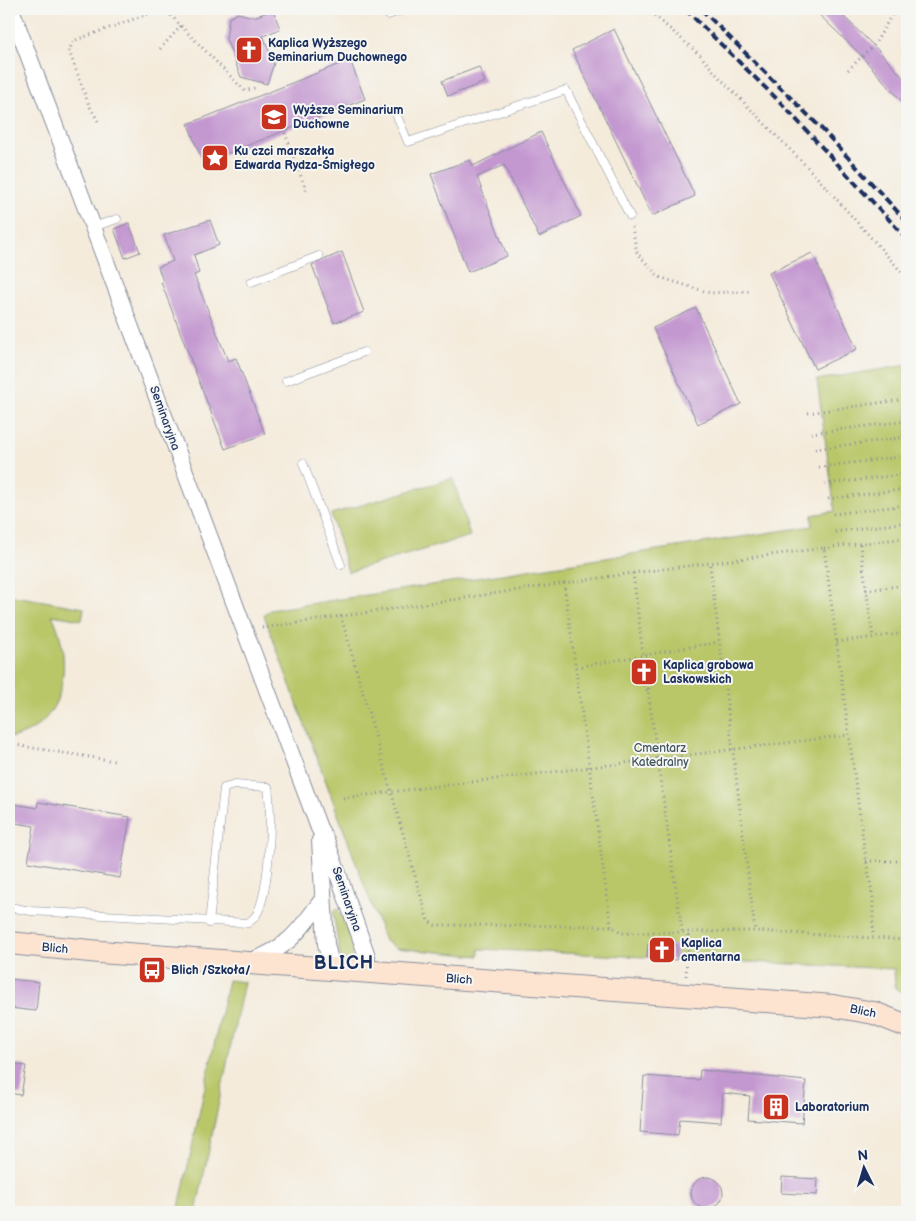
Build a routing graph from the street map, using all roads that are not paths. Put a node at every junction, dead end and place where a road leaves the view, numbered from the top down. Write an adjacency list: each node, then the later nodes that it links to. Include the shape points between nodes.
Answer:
1 (10, 9): 7 (street, Seminaryjna)
2 (405, 9): 3 (lane)
3 (388, 15)
4 (397, 116): 5 (lane, via 408,142 566,90)
5 (630, 216)
6 (117, 219): 7 (lane)
7 (93, 227): 14 (street, Seminaryjna)
8 (319, 256): 9 (lane)
9 (251, 282)
10 (364, 352): 11 (lane)
11 (286, 381)
12 (303, 463): 13 (lane)
13 (341, 565)
14 (319, 828): 15 (street, Seminaryjna); 21 (street, Seminaryjna, via 367,956)
15 (323, 899): 19 (street, Seminaryjna, via 294,938 273,954); 20 (street, Seminaryjna, via 326,944)
16 (9, 907): 17 (lane)
17 (210, 923): 17 (lane, via 224,788 235,785 268,788 267,864 257,914 248,924)
18 (9, 944): 19 (street, Blich)
19 (244, 963): 20 (street, Blich)
20 (332, 969): 21 (street, Blich)
21 (367, 972): 22 (street, Blich, via 833,1006 874,1013)
22 (907, 1026)

